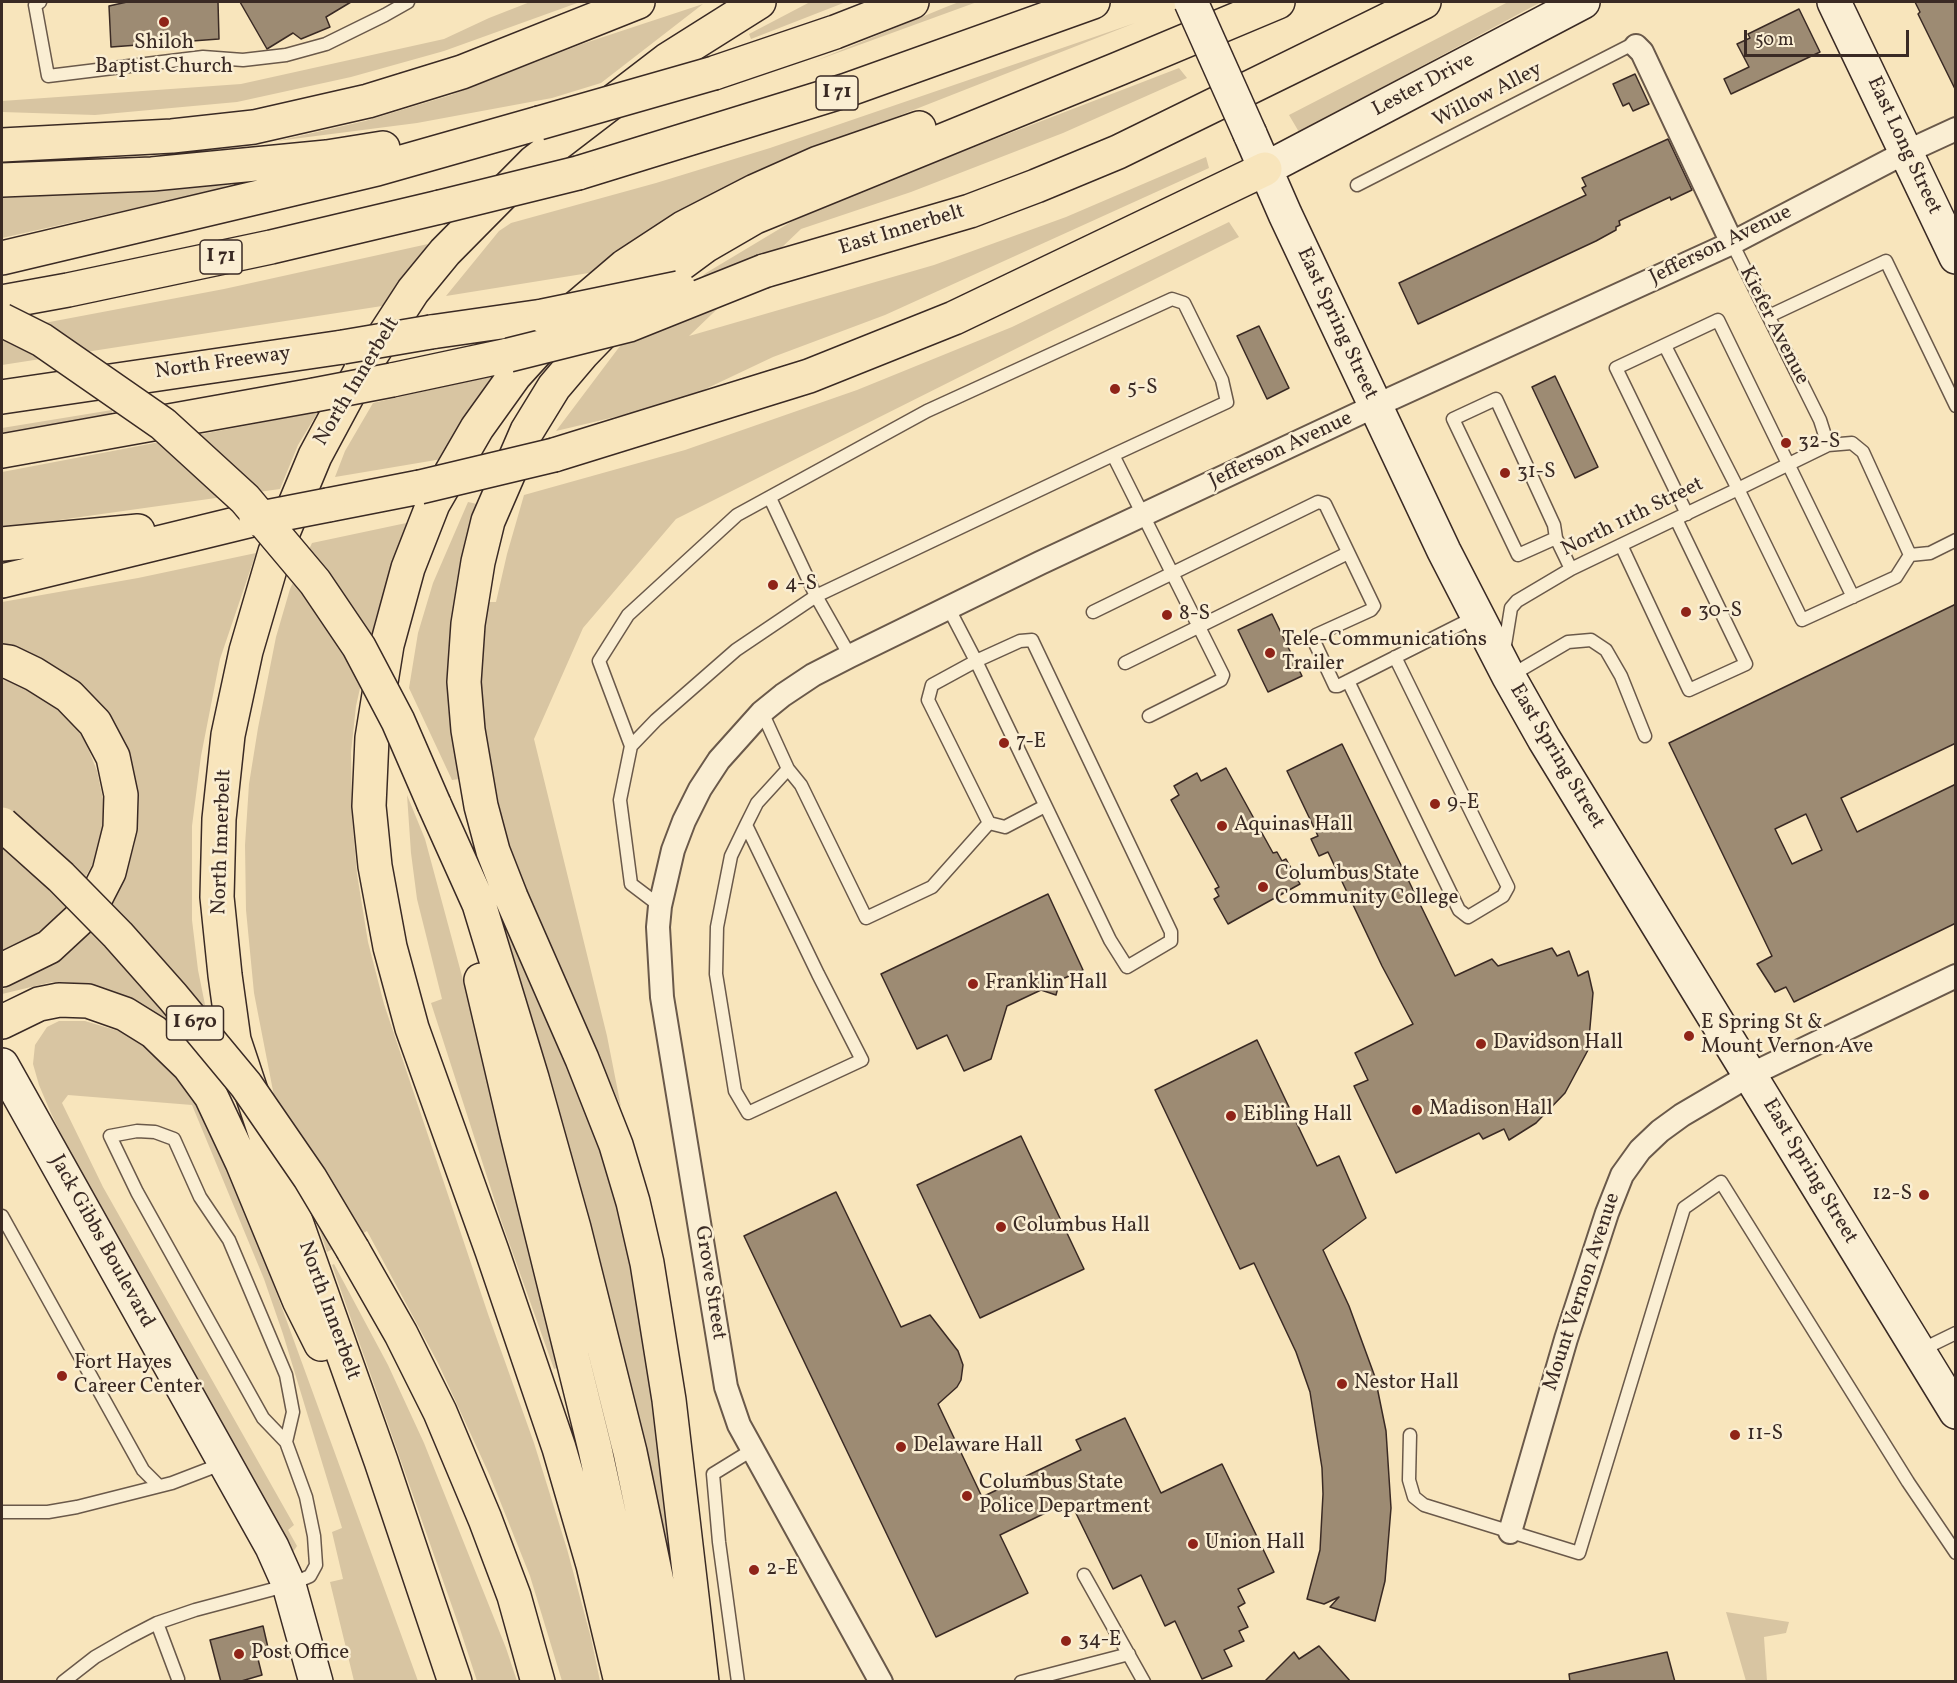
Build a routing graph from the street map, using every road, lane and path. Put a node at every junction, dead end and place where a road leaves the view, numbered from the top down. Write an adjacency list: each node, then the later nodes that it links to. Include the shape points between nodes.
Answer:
1 (40, 2): 2 (lane, via 35,5 48,76 203,57 243,60 286,55 326,45)
2 (408, 2)
3 (638, 2): 17 (highway, via 462,72 368,101 254,127)
4 (759, 2): 90 (highway, North Innerbelt, via 666,60 534,162 445,252 414,291 359,374 315,456 275,552 246,651 228,735 219,819 218,897 234,1040)
5 (912, 2): 14 (highway, bridge, via 714,73)
6 (1093, 2): 27 (highway, I 71, bridge, via 847,90 578,173 271,247)
7 (1191, 2): 20 (main road, East Spring Street, bridge)
8 (1278, 2): 13 (highway)
9 (1424, 2): 26 (highway, East Innerbelt, via 1119,152 1036,186 970,211)
10 (1583, 2): 20 (main road, Lester Drive)
11 (1834, 2): 19 (main road, East Long Street)
12 (1636, 46): 22 (lane, Willow Alley, via 1629,46); 23 (street, Kiefer Avenue, via 1642,51)
13 (1118, 69): 105 (highway, via 968,111 818,163 683,228 625,266 577,307 515,375 477,429 433,504 408,568 387,645 372,738 369,806 390,947 412,1028 559,1448); 108 (highway, via 755,217 705,246 640,294 554,387 527,431 488,521 468,624 464,682 482,806 493,851 582,1059 616,1145 633,1202 669,1400)
14 (539, 123): 21 (highway, via 327,157 152,174); 25 (highway, via 378,169)
15 (1956, 129): 19 (street, Jefferson Avenue)
16 (2, 139): 17 (highway)
17 (60, 143): 18 (highway)
18 (2, 145)
19 (1906, 152): 23 (street, Jefferson Avenue); 24 (main road, East Long Street)
20 (1265, 170): 33 (main road, East Spring Street); 43 (highway, bridge, via 1069,265 809,376 554,455 420,487)
21 (2, 180)
22 (1357, 185)
23 (1732, 243): 28 (lane, Kiefer Avenue); 33 (street, Jefferson Avenue)
24 (1956, 257)
25 (2, 258)
26 (764, 271): 31 (highway, East Innerbelt, bridge, via 543,316); 36 (highway, bridge, via 629,325 509,355 314,395)
27 (2, 302)
28 (1769, 316): 34 (lane, via 1886,261); 35 (lane, Kiefer Avenue, via 1820,420)
29 (2, 320): 71 (highway, bridge, via 42,340 163,424 245,499 315,582 359,647 398,721)
30 (1665, 346): 38 (lane, via 1718,320); 39 (lane); 42 (lane, via 1616,368)
31 (343, 347): 32 (highway, North Freeway)
32 (2, 397)
33 (1375, 406): 41 (street, Jefferson Avenue); 57 (main road, East Spring Street)
34 (1956, 406)
35 (1828, 446): 38 (lane, North 11th Street); 49 (lane, via 1852,443 1863,452)
36 (2, 451)
37 (1113, 454): 40 (lane, via 1227,402 1222,380 1184,303 1172,299 991,380); 41 (lane); 53 (lane)
38 (1787, 465): 39 (lane, North 11th Street); 54 (lane)
39 (1738, 489): 42 (lane, North 11th Street); 54 (lane, via 1802,620)
40 (770, 498): 53 (lane); 69 (lane, via 737,515 628,615 599,661)
41 (1142, 516): 51 (lane); 55 (street, Jefferson Avenue)
42 (1682, 516): 47 (lane, North 11th Street); 47 (lane, via 1746,664 1689,690)
43 (256, 519): 46 (highway); 52 (highway)
44 (1556, 538): 44 (lane, via 1554,525 1496,399 1453,419 1518,555); 50 (lane)
45 (1956, 540): 49 (lane, via 1930,553)
46 (2, 544)
47 (1621, 545): 50 (lane, North 11th Street)
48 (1348, 553): 51 (lane, via 1325,504 1318,502); 58 (lane); 65 (lane, via 1374,606 1313,639 1335,686)
49 (1910, 555): 54 (lane, via 1896,577)
50 (1571, 569): 64 (lane, North 11th Street, via 1511,608)
51 (1173, 573): 56 (lane); 58 (lane)
52 (2, 581)
53 (816, 596): 59 (lane); 69 (lane, via 736,650)
54 (1853, 597)
55 (949, 609): 59 (street, Jefferson Avenue); 62 (lane)
56 (1093, 612)
57 (1476, 616): 60 (lane); 64 (main road, East Spring Street)
58 (1199, 627): 63 (lane); 67 (lane, via 1223,675 1221,680)
59 (850, 656): 66 (street, Jefferson Avenue, via 813,675)
60 (1395, 657): 65 (lane); 65 (lane, via 1508,887 1503,896 1468,916 1459,910)
61 (2, 661): 78 (highway, via 34,674 69,696 95,723 113,757 121,795 120,828 109,872 90,909 49,946)
62 (976, 661): 72 (lane); 72 (lane, via 1020,641 1032,640 1171,932 1171,941 1127,967); 73 (lane, via 932,685 928,700)
63 (1125, 663)
64 (1506, 670): 68 (lane, via 1568,642 1592,640 1606,650 1621,676); 82 (main road, East Spring Street, via 1544,739)
65 (1348, 681)
66 (762, 712): 70 (lane); 76 (street, Jefferson Avenue, via 719,760 700,789)
67 (1149, 716)
68 (1645, 736)
69 (631, 746): 77 (lane, via 620,800 631,884)
70 (788, 769): 73 (lane, via 801,784 866,918 932,887); 75 (lane, via 757,803)
71 (434, 804): 106 (highway, via 475,955 595,1449); 107 (highway, via 479,904 574,1228 627,1440)
72 (1045, 806): 73 (lane, via 1005,827)
73 (989, 823)
74 (2, 824): 104 (highway, I 670, bridge, via 118,935 188,1014 246,1085 310,1178 401,1334 444,1423 514,1596)
75 (746, 825): 75 (lane, via 731,856 717,927 716,974 735,1090 748,1113 862,1060)
76 (674, 850): 77 (street, Grove Street)
77 (660, 906): 89 (street, Grove Street, via 662,997 726,1387)
78 (2, 970)
79 (1956, 976): 82 (street, Mount Vernon Avenue)
80 (2, 1022): 90 (highway, via 39,1004 88,1001 125,1014 154,1032 189,1066 210,1096 299,1300)
81 (2, 1065): 91 (main road, Jack Gibbs Boulevard)
82 (1750, 1075): 85 (main road, East Spring Street); 94 (street, Mount Vernon Avenue, via 1660,1131 1622,1175 1566,1339)
83 (2, 1216): 92 (lane, via 143,1470)
84 (1956, 1333): 85 (lane)
85 (1918, 1351): 86 (main road, East Spring Street)
86 (1956, 1412)
87 (1410, 1436): 94 (lane, via 1409,1480 1414,1497 1424,1505)
88 (285, 1442): 88 (lane, via 293,1412 286,1375 229,1240 200,1197 174,1139 137,1131 110,1136 263,1418); 97 (lane, via 306,1497 316,1565 310,1576)
89 (752, 1450): 109 (lane, via 713,1474); 110 (street, Grove Street)
90 (381, 1461): 103 (highway, North Innerbelt)
91 (225, 1463): 92 (lane); 97 (main road, Jack Gibbs Boulevard)
92 (159, 1486): 93 (lane, via 58,1511)
93 (2, 1512)
94 (1510, 1532): 95 (lane, via 1579,1553 1684,1208 1721,1182)
95 (1956, 1553)
96 (1084, 1575): 99 (lane)
97 (290, 1586): 98 (lane); 102 (main road, Jack Gibbs Boulevard)
98 (157, 1623): 100 (lane); 101 (lane, via 95,1657)
99 (1129, 1654): 111 (lane); 112 (lane)
100 (177, 1681)
101 (63, 1682)
102 (316, 1682)
103 (455, 1682)
104 (538, 1682)
105 (621, 1682)
106 (646, 1682)
107 (678, 1682)
108 (702, 1682)
109 (738, 1682)
110 (881, 1682)
111 (1021, 1682)
112 (1144, 1682)

